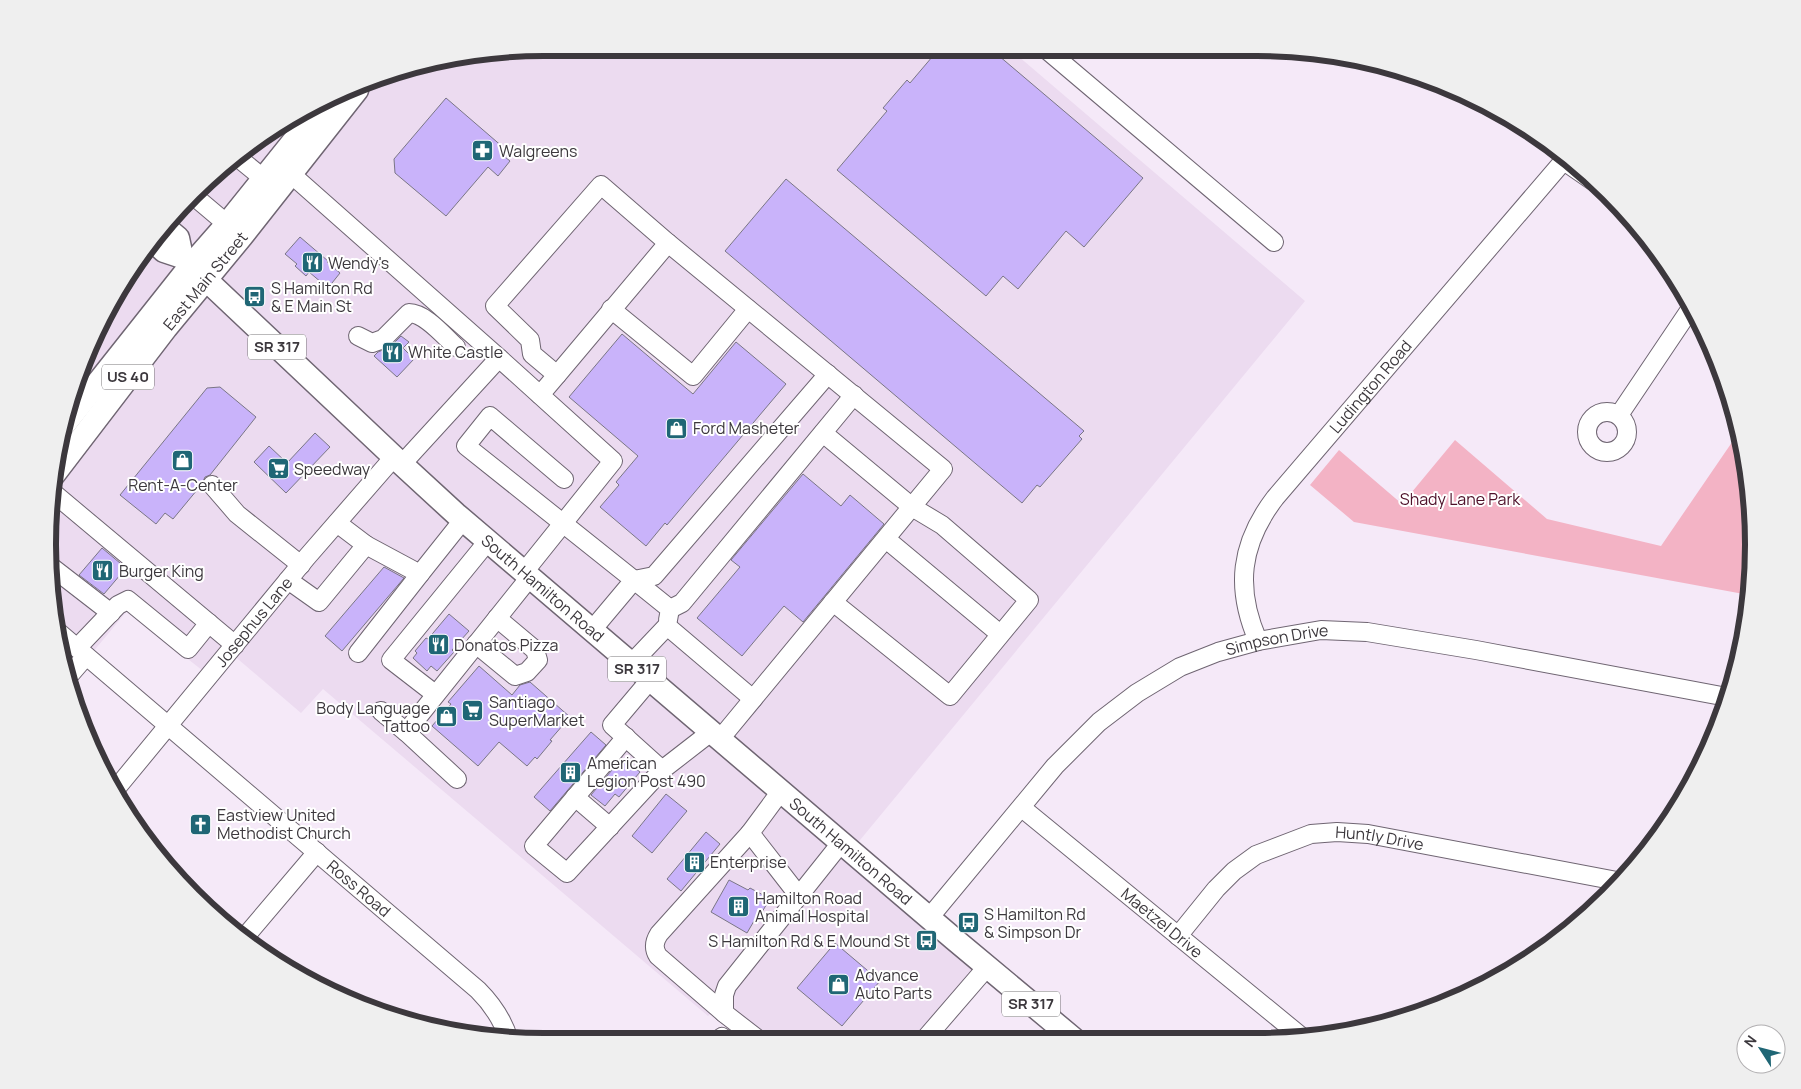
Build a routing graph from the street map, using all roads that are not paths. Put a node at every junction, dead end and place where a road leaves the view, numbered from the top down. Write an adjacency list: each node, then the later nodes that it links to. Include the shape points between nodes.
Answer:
1 (1054, 56): 11 (street)
2 (353, 96): 6 (main road, East Main Street / US 40)
3 (300, 122): 7 (main road, East Main Street / US 40)
4 (242, 161): 7 (street)
5 (1562, 164): 54 (street, Ludington Road, via 1261,516 1247,548 1245,596)
6 (291, 174): 14 (main road, East Main Street / US 40); 20 (street)
7 (264, 179): 9 (main road, East Main Street / US 40)
8 (198, 200): 9 (street)
9 (227, 224): 14 (main road, East Main Street / US 40)
10 (170, 231): 14 (main road, South Hamilton Road / SR 317, via 178,238)
11 (1274, 242)
12 (668, 243): 15 (street); 16 (street); 22 (street, via 601,185 495,306 530,340 532,354)
13 (158, 246): 14 (main road, South Hamilton Road / SR 317)
14 (193, 267): 25 (main road, East Main Street / US 40); 28 (main road, South Hamilton Road / SR 317); 29 (main road, East Main Street / US 40, via 149,350)
15 (748, 309): 16 (street, via 693,376); 21 (street)
16 (611, 310): 22 (street)
17 (1687, 315): 26 (street)
18 (358, 336): 19 (street, via 372,343 383,339 409,313 414,313 422,316)
19 (456, 347)
20 (499, 358): 23 (street); 28 (street, Josephus Lane)
21 (828, 374): 24 (street); 45 (street, via 654,576)
22 (557, 376): 23 (street)
23 (540, 395): 36 (street, via 613,461)
24 (854, 396): 27 (street); 33 (street, via 944,469)
25 (75, 412)
26 (1618, 415)
27 (823, 433): 33 (street); 49 (street)
28 (398, 461): 34 (main road, South Hamilton Road / SR 317); 35 (street, Josephus Lane)
29 (64, 462)
30 (564, 479): 36 (street, via 490,416 466,446)
31 (212, 485): 40 (street, via 237,514)
32 (58, 497): 50 (street)
33 (912, 507): 37 (street); 52 (street, via 942,525 1028,600)
34 (464, 520): 38 (main road, South Hamilton Road / SR 317); 42 (street)
35 (336, 523): 39 (street); 40 (street, Josephus Lane)
36 (562, 524): 43 (street); 45 (street)
37 (886, 539): 46 (street); 52 (street)
38 (488, 541): 43 (main road, South Hamilton Road / SR 317); 57 (street)
39 (366, 545): 42 (street); 44 (street, via 319,602)
40 (301, 565): 44 (street, Josephus Lane)
41 (57, 570): 47 (street)
42 (420, 574): 59 (street)
43 (527, 575): 48 (street); 51 (main road, South Hamilton Road / SR 317)
44 (288, 580): 55 (street, Josephus Lane)
45 (634, 580): 49 (street); 51 (street)
46 (833, 602): 52 (street, via 950,696); 65 (street)
47 (111, 613): 50 (street, via 128,600 188,649); 58 (street)
48 (497, 618): 56 (street); 56 (street, via 535,650 538,660 527,672 515,676)
49 (668, 618): 60 (street); 65 (street)
50 (209, 624): 55 (street)
51 (592, 630): 60 (main road, South Hamilton Road / SR 317)
52 (1000, 634)
53 (66, 639): 58 (street, Ross Road)
54 (1258, 641): 64 (street, Simpson Drive, via 1321,630 1367,632); 76 (street, Simpson Drive, via 1180,667 1137,693 1093,728 1055,766)
55 (235, 645): 67 (street, Josephus Lane)
56 (474, 647): 57 (street, via 455,656 437,678 431,679); 63 (street)
57 (399, 650): 63 (street, via 390,660)
58 (81, 652): 61 (street); 67 (street, Ross Road)
59 (358, 653)
60 (631, 664): 62 (main road, South Hamilton Road / SR 317)
61 (72, 668)
62 (650, 680): 69 (main road, South Hamilton Road / SR 317); 70 (street, via 612,725)
63 (436, 694): 68 (street)
64 (1721, 696)
65 (752, 699): 69 (street)
66 (381, 711): 68 (street)
67 (168, 726): 73 (street, Josephus Lane); 80 (street, Ross Road)
68 (406, 732): 72 (street)
69 (715, 735): 71 (street); 74 (main road, South Hamilton Road / SR 317)
70 (626, 737): 71 (street); 75 (street)
71 (662, 770): 77 (street)
72 (458, 779)
73 (120, 784)
74 (781, 791): 78 (street); 79 (main road, South Hamilton Road / SR 317)
75 (575, 797): 77 (street); 77 (street, via 534,846 568,874)
76 (1022, 808): 83 (street, Simpson Drive); 85 (street, Maetzel Drive)
77 (610, 827)
78 (750, 833): 82 (street); 87 (street, via 655,940 658,956)
79 (841, 843): 82 (street); 83 (main road, South Hamilton Road / SR 317)
80 (317, 852): 84 (street); 88 (street, Ross Road, via 478,990 502,1020)
81 (1611, 880): 85 (street, Huntly Drive, via 1368,834 1312,834 1256,855 1234,871)
82 (799, 896): 87 (street, via 727,986)
83 (929, 918): 86 (main road, South Hamilton Road / SR 317)
84 (248, 933)
85 (1178, 936): 89 (street, Maetzel Drive)
86 (987, 968): 91 (street); 92 (main road, South Hamilton Road / SR 317)
87 (724, 1012): 90 (street)
88 (506, 1031)
89 (1295, 1031)
90 (750, 1033)
91 (932, 1033)
92 (1066, 1033)

